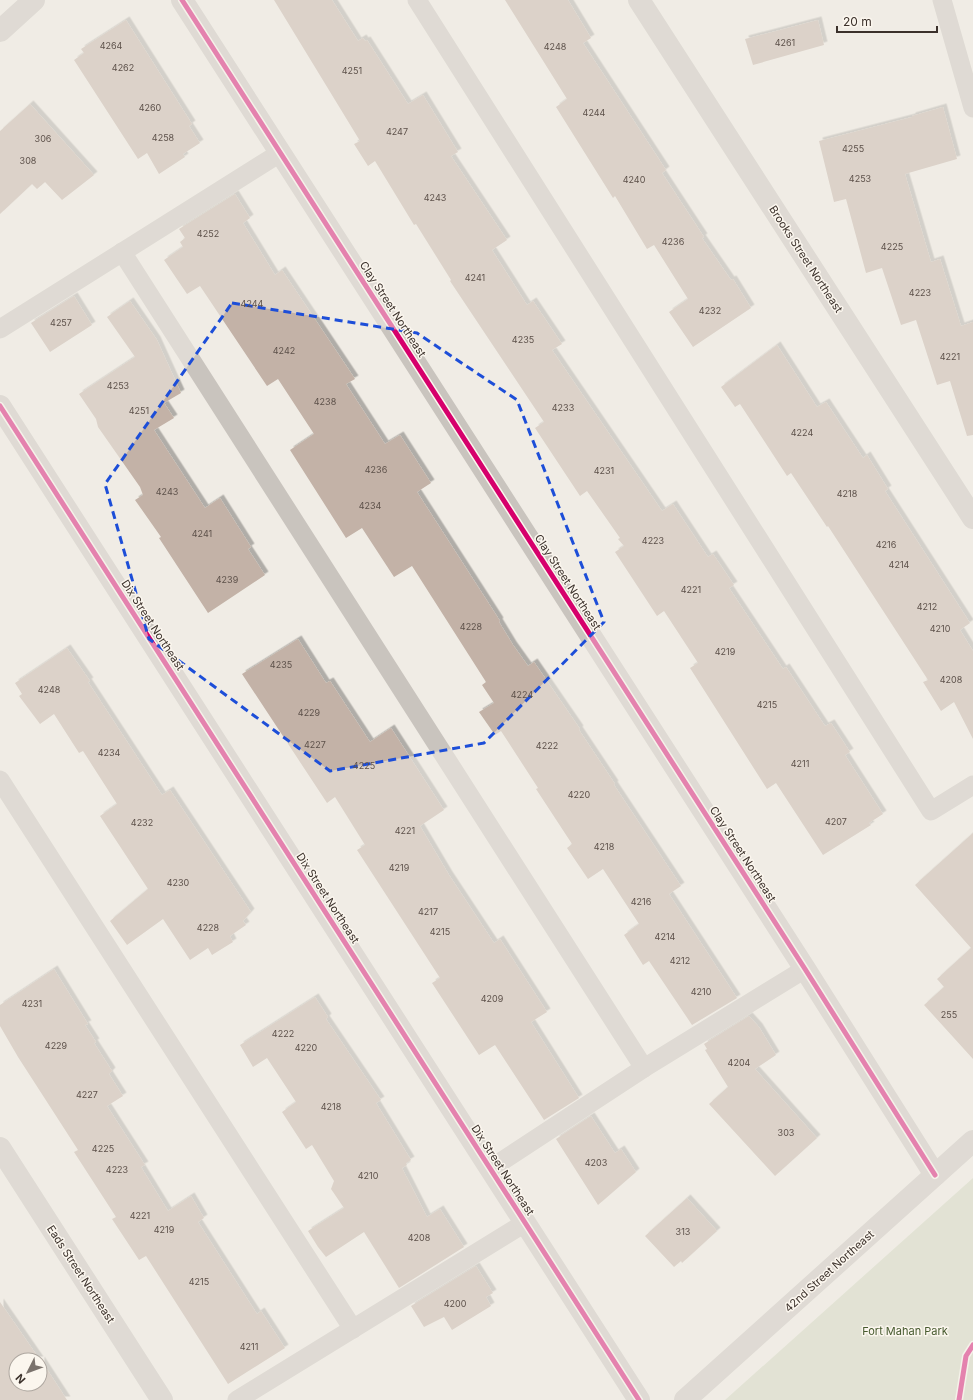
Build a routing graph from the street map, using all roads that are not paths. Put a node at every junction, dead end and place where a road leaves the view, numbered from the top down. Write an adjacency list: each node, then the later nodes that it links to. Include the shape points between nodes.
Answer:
1 (34, 0): 6 (street)
2 (182, 0): 8 (street, Clay Street Northeast)
3 (417, 0): 14 (lane, via 931,811)
4 (639, 0): 12 (street, Brooks Street Northeast)
5 (942, 0): 7 (lane)
6 (0, 31)
7 (973, 108)
8 (280, 153): 9 (lane); 15 (street, Clay Street Northeast)
9 (122, 252): 10 (lane); 16 (lane)
10 (0, 329)
11 (1, 408): 19 (street, Dix Street Northeast)
12 (973, 518)
13 (0, 780): 22 (lane)
14 (973, 785)
15 (805, 969): 16 (lane); 20 (street, Clay Street Northeast)
16 (644, 1068): 19 (lane)
17 (973, 1141): 20 (street, 42nd Street Northeast)
18 (0, 1148): 23 (street, Eads Street Northeast)
19 (490, 1169): 21 (street, Dix Street Northeast)
20 (935, 1175): 26 (street, 42nd Street Northeast)
21 (525, 1223): 22 (lane); 25 (street, Dix Street Northeast)
22 (353, 1329): 24 (lane)
23 (162, 1400)
24 (237, 1400)
25 (639, 1400)
26 (685, 1400)

